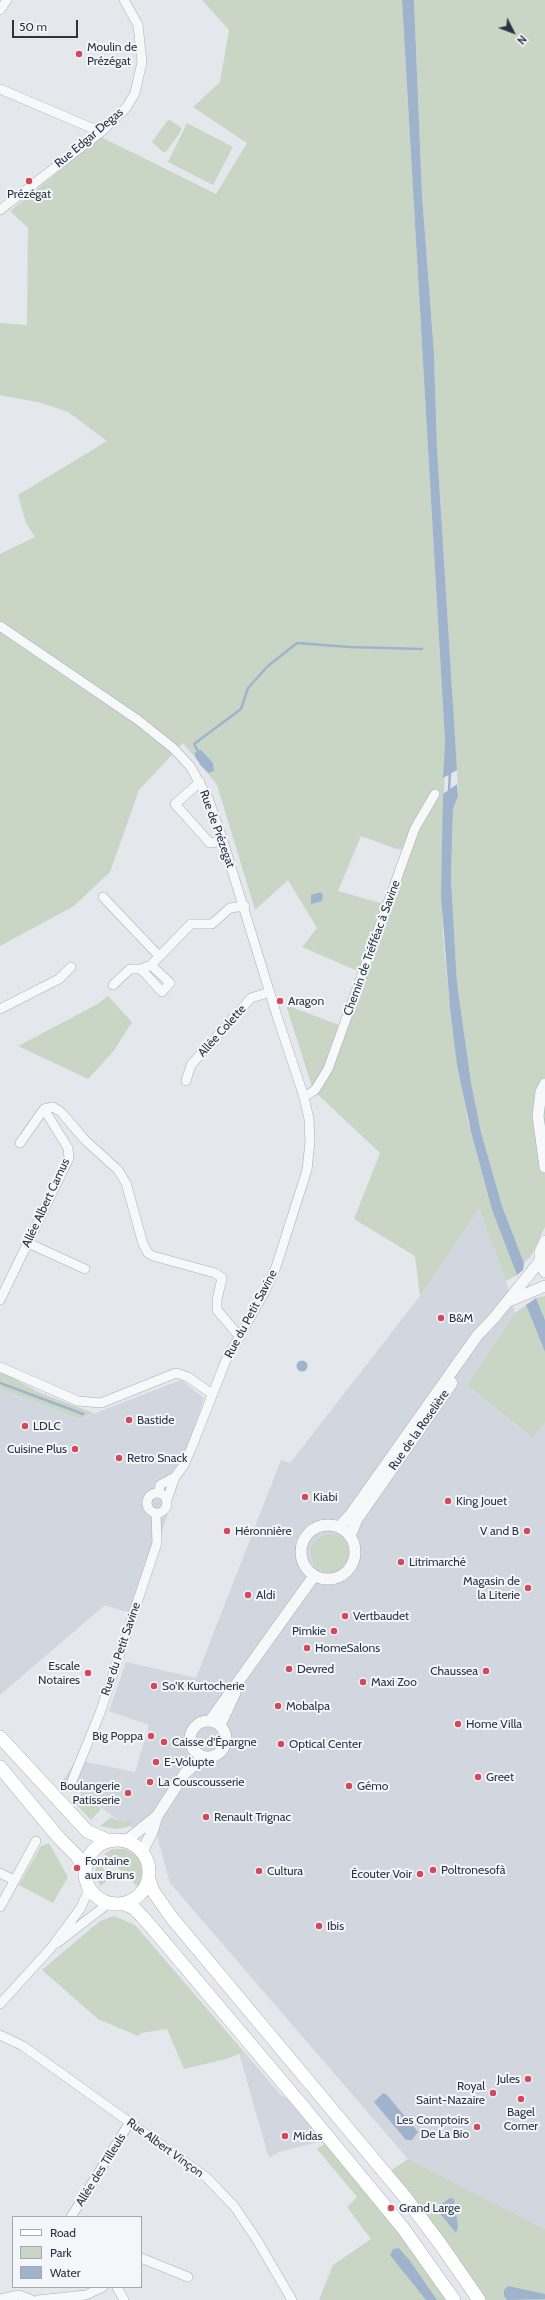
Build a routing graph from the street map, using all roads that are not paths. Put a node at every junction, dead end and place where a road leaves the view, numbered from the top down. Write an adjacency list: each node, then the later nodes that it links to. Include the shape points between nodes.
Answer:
1 (6, 0): 3 (street)
2 (124, 0): 5 (street, Rue Edgar Degas, via 138,25 142,62 135,93 126,108)
3 (0, 10)
4 (0, 89): 5 (street)
5 (100, 132): 6 (street, Rue Edgar Degas)
6 (0, 210)
7 (0, 626): 8 (street, Rue de Prézegat, via 138,720 173,748 190,766)
8 (200, 782): 10 (street, Rue de Prézegat); 10 (street, via 175,804 210,843)
9 (435, 794): 22 (street, Chemin de Tréfféac à Savine, via 415,828 328,1069 315,1090)
10 (223, 841): 12 (street, Rue de Prézegat)
11 (102, 897): 13 (street)
12 (245, 906): 13 (street, via 230,908 212,924 191,924); 18 (street, Rue de Prézegat)
13 (159, 956): 14 (street)
14 (151, 965): 16 (street); 16 (street, via 170,983 162,992)
15 (71, 967): 19 (street, via 60,978)
16 (141, 969): 17 (street, via 130,969)
17 (113, 985)
18 (270, 992): 20 (street, Allée Colette, via 251,998 191,1065); 22 (street, Rue de Prézegat)
19 (0, 1009)
20 (186, 1081)
21 (545, 1084): 25 (street, via 541,1092 538,1116)
22 (304, 1097): 35 (street, Rue du Petit Savine, via 310,1141 307,1170 276,1267)
23 (44, 1109): 24 (street); 27 (street, Allée Albert Camus, via 70,1153); 35 (street, via 53,1107 61,1112 85,1140 118,1170 126,1183 143,1244 148,1253 215,1273 222,1278 217,1310)
24 (20, 1143)
25 (545, 1167)
26 (545, 1241): 28 (street, via 540,1252)
27 (28, 1243): 29 (street); 32 (street, Allée Albert Camus)
28 (540, 1261): 30 (street); 33 (street, Rue de la Roselière)
29 (84, 1269)
30 (545, 1272)
31 (545, 1286): 33 (street, Rue de la Roselière)
32 (0, 1300)
33 (508, 1302): 34 (street, Rue de la Roselière)
34 (488, 1326): 42 (street, Rue de la Roselière, via 477,1336); 43 (street, Rue de la Roselière, via 482,1340 357,1519)
35 (240, 1337): 37 (street, Rue du Petit Savine, via 226,1360)
36 (0, 1367): 37 (street, via 78,1401 101,1402 176,1373 188,1377)
37 (212, 1394): 38 (street, Rue du Petit Savine, via 184,1465)
38 (175, 1477): 39 (street, Rue du Petit Savine, via 160,1485); 40 (street, Rue du Petit Savine)
39 (159, 1493): 40 (street); 41 (street, Rue du Petit Savine, via 152,1494 148,1500 150,1510)
40 (167, 1500): 41 (street, Rue du Petit Savine, via 166,1509)
41 (156, 1514): 51 (street, Rue du Petit Savine, via 156,1543 152,1558 100,1713)
42 (339, 1527): 43 (street); 44 (street, via 318,1527 304,1540 302,1562)
43 (350, 1536): 44 (street, via 356,1554 346,1573 338,1578 325,1580)
44 (314, 1576): 45 (street, via 239,1684)
45 (216, 1723): 47 (street, via 200,1722 193,1729 190,1738); 48 (street, via 226,1737 224,1747 217,1755)
46 (0, 1737): 54 (main road, via 87,1831)
47 (192, 1748): 48 (street); 50 (street)
48 (204, 1757): 50 (street)
49 (0, 1767): 58 (main road, via 77,1856)
50 (186, 1773): 52 (street)
51 (72, 1781)
52 (157, 1816): 55 (street); 56 (street)
53 (36, 1841): 60 (street)
54 (108, 1841): 55 (main road); 58 (main road, via 93,1852 87,1861)
55 (126, 1841): 56 (main road)
56 (142, 1852): 59 (main road, via 149,1865)
57 (0, 1873): 60 (street)
58 (86, 1876): 61 (main road, via 95,1896); 64 (street, via 87,1894 84,1903)
59 (149, 1879): 62 (main road, via 138,1897); 79 (main road, via 153,1891 172,1918 414,2209)
60 (14, 1880): 63 (street)
61 (109, 1904): 62 (main road); 64 (street, via 100,1908)
62 (124, 1904): 78 (main road, via 134,1908 148,1923 296,2098 403,2228)
63 (0, 1907)
64 (51, 1948): 65 (street)
65 (0, 2004)
66 (0, 2035): 67 (street, Rue Albert Vinçon, via 23,2046)
67 (130, 2122): 68 (street, Allée des Tilleuls); 77 (street, Rue Albert Vinçon, via 191,2165 234,2206)
68 (72, 2216)
69 (142, 2258): 70 (street)
70 (188, 2277)
71 (101, 2288): 75 (street, via 86,2295)
72 (118, 2288): 76 (street)
73 (0, 2299): 74 (street, via 19,2295)
74 (32, 2300)
75 (38, 2300)
76 (124, 2300)
77 (292, 2300)
78 (454, 2300)
79 (480, 2300)

